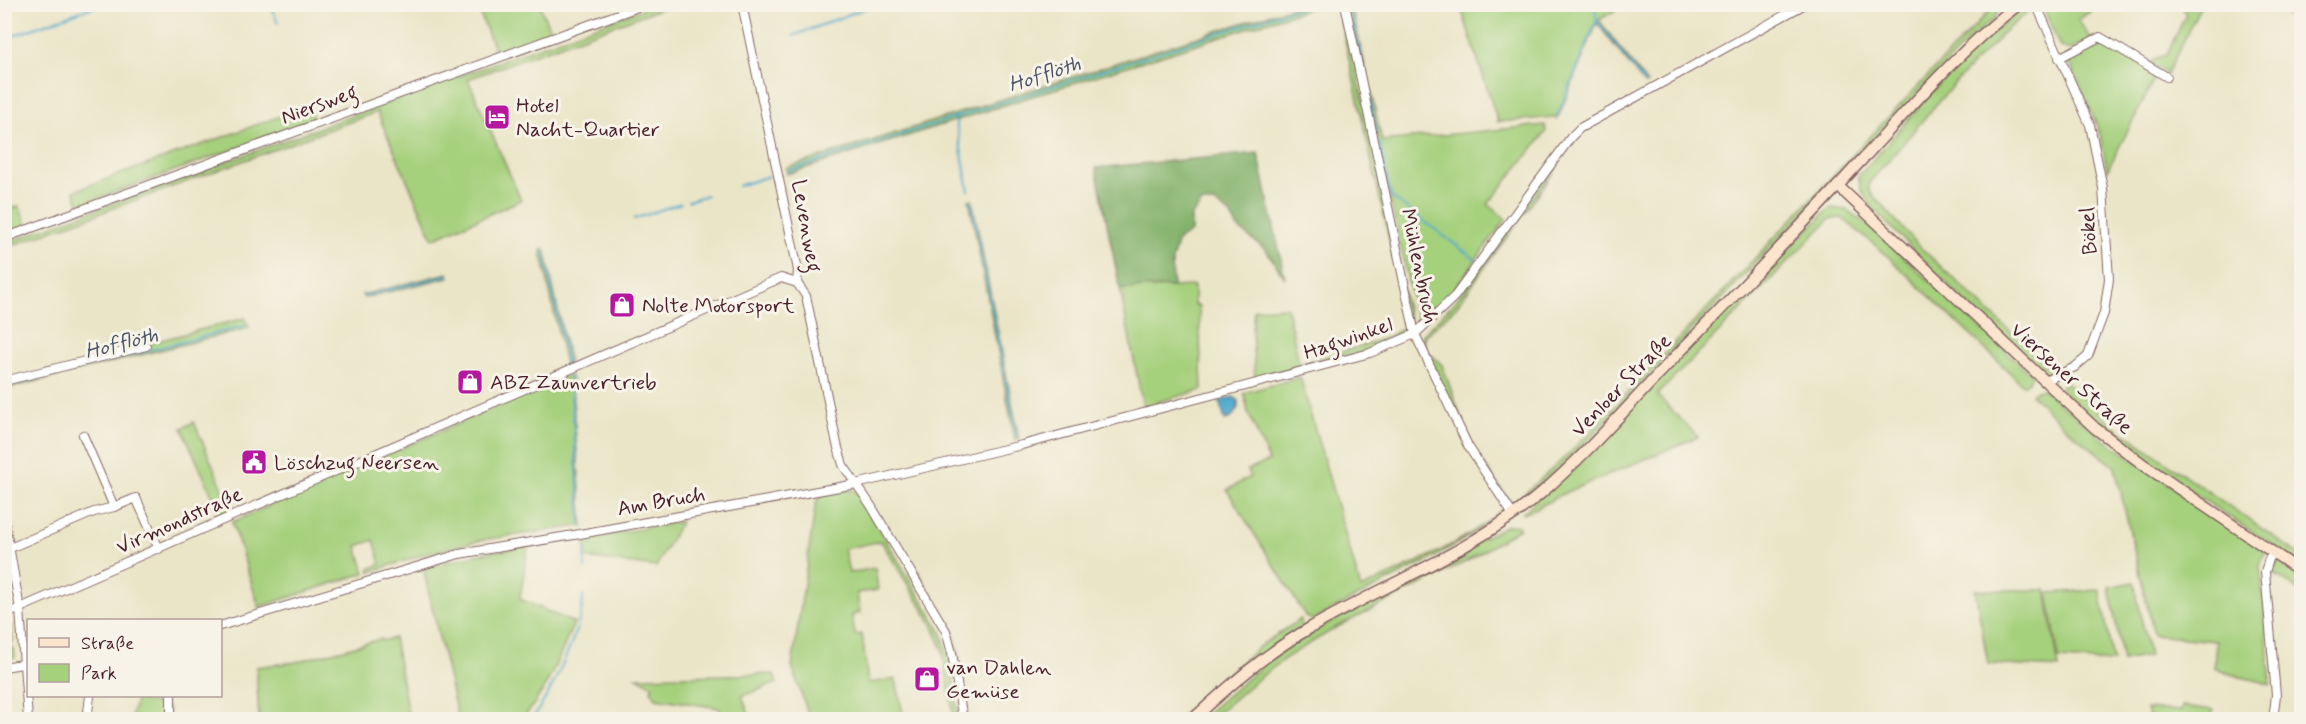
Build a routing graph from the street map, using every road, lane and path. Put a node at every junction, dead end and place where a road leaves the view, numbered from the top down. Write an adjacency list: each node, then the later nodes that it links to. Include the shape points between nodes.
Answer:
1 (646, 4): 10 (street, Niersweg)
2 (742, 4): 11 (street, Levenweg, via 798,270)
3 (1345, 4): 12 (street, Mühlenbruch)
4 (1805, 4): 12 (street, Hagwinkel, via 1580,128 1455,296)
5 (2036, 4): 7 (street, Bökel)
6 (2017, 5): 9 (main road, Venloer Straße, via 1940,76)
7 (2059, 58): 8 (street, via 2100,37); 15 (street, Bökel, via 2090,125 2103,188 2109,279 2104,313 2088,356 2074,368)
8 (2167, 77)
9 (1838, 186): 15 (main road, Viersener Straße); 19 (main road, Venloer Straße, via 1586,450)
10 (4, 238)
11 (797, 283): 17 (street, Levenweg, via 806,296 843,465); 22 (street, Virmondstraße, via 781,278 769,283)
12 (1415, 334): 17 (street, Hagwinkel, via 1370,353 1303,372); 19 (street, Mühlenbruch, via 1468,446)
13 (146, 346): 14 (street)
14 (4, 381)
15 (2045, 381): 23 (main road, Viersener Straße, via 2117,445)
16 (83, 435): 18 (street)
17 (856, 484): 27 (street, Am Bruch, via 468,552); 36 (street, via 946,631)
18 (114, 507): 21 (street, via 93,512); 22 (street, via 136,498)
19 (1513, 515): 37 (main road, Venloer Straße, via 1452,553 1285,643)
20 (4, 517): 21 (street)
21 (10, 548): 25 (street)
22 (159, 549): 25 (street, Virmondstraße)
23 (2274, 552): 24 (main road, Viersener Straße); 38 (street, via 2265,572 2276,695)
24 (2301, 572)
25 (20, 609): 26 (street, Virmondstraße); 28 (street)
26 (4, 615)
27 (222, 625)
28 (27, 664): 29 (street)
29 (4, 667)
30 (28, 697): 33 (street)
31 (90, 697): 34 (street)
32 (171, 697): 35 (street)
33 (28, 720)
34 (87, 720)
35 (171, 720)
36 (963, 720)
37 (1192, 720)
38 (2273, 720)

